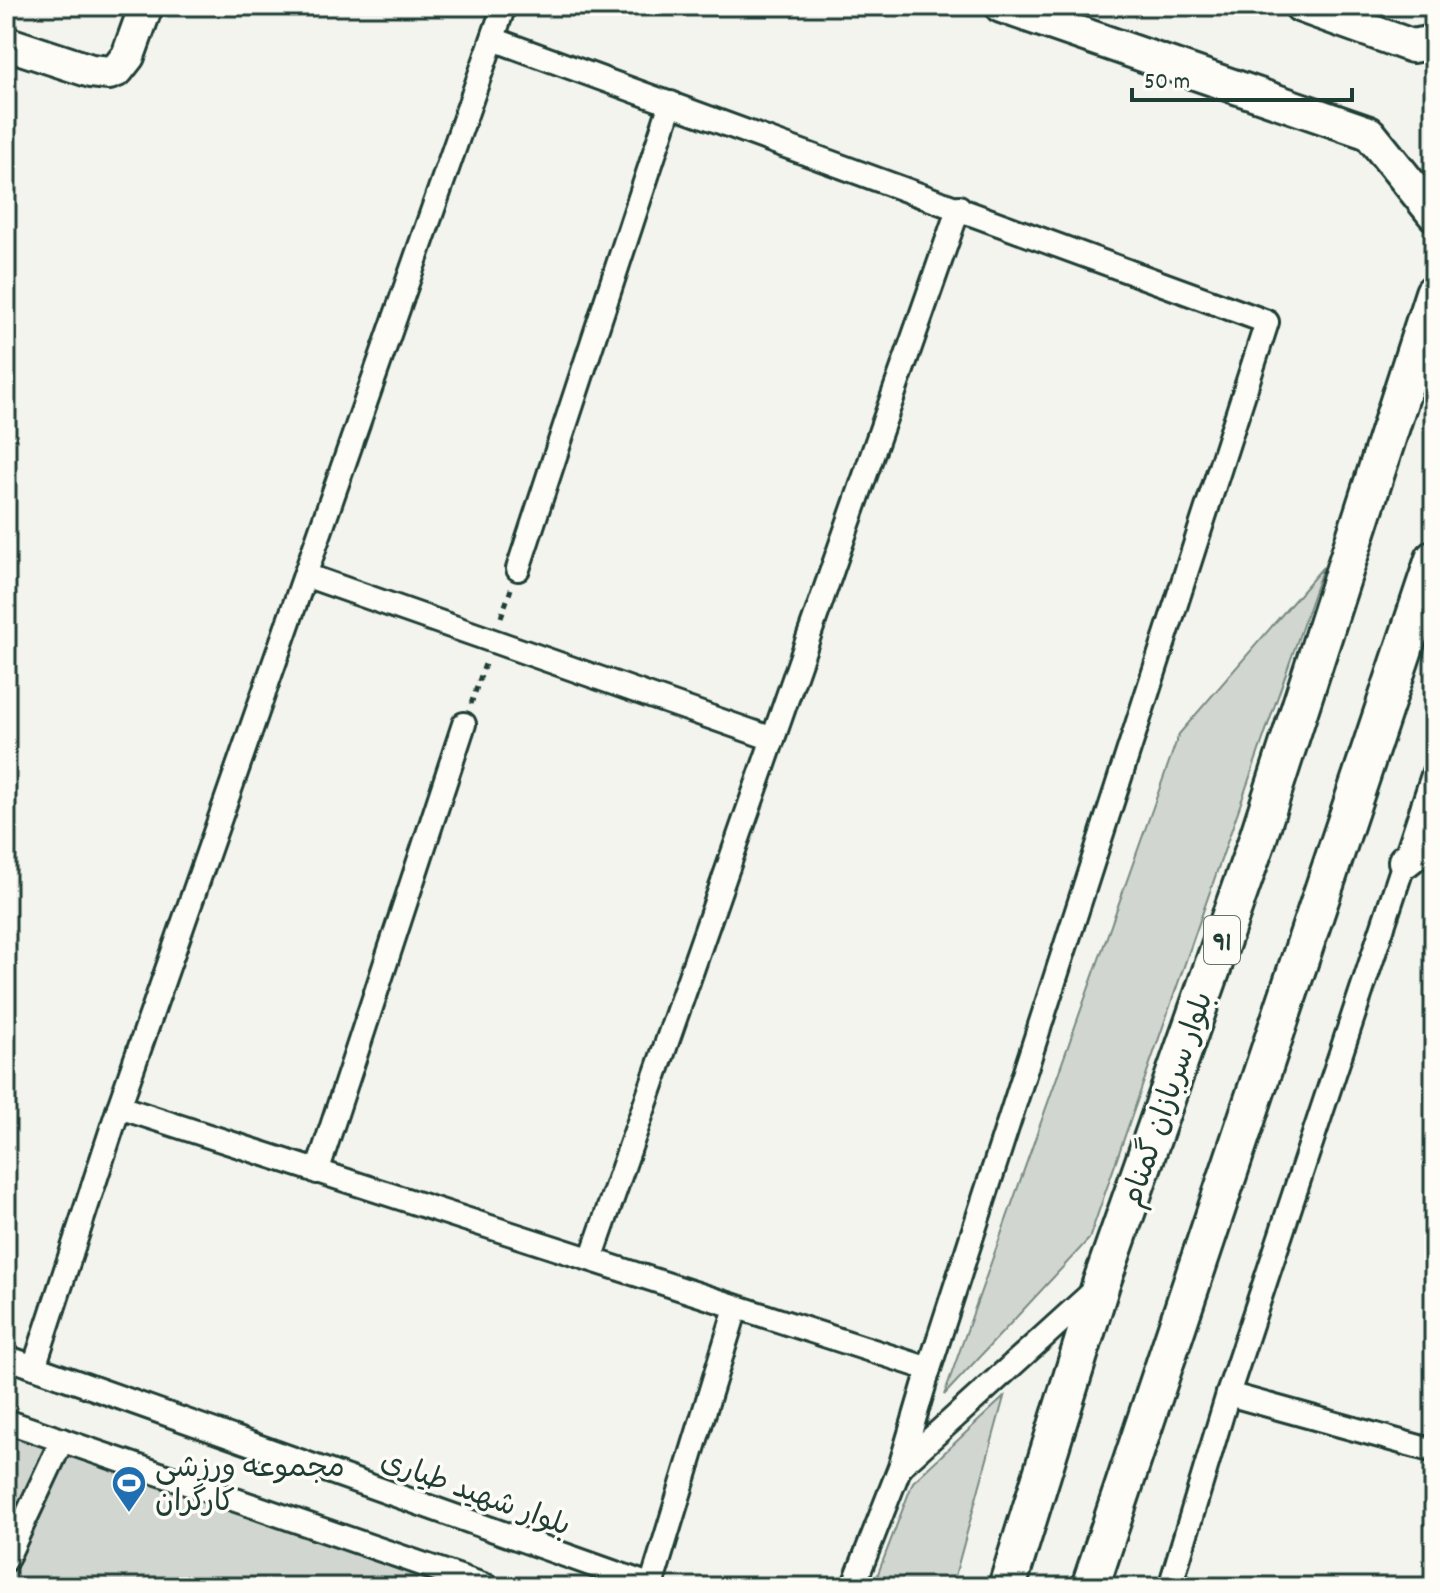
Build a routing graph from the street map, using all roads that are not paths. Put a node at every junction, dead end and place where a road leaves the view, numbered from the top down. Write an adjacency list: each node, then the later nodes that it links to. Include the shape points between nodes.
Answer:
1 (146, 6): 7 (street, via 128,56 109,73)
2 (504, 6): 5 (street)
3 (1001, 6): 10 (street, via 1369,133)
4 (1301, 6): 6 (street, via 1412,46)
5 (493, 39): 8 (street); 14 (street)
6 (1434, 42)
7 (6, 43)
8 (671, 103): 9 (street); 13 (street)
9 (959, 207): 16 (street); 27 (street, via 1267,322)
10 (1434, 214)
11 (1434, 293): 23 (main road, بلوار سربازان گمنام / 91, via 1258,838)
12 (1434, 559): 38 (main road)
13 (518, 569)
14 (305, 575): 16 (street); 20 (street)
15 (464, 724): 21 (street)
16 (773, 739): 22 (street)
17 (1434, 772): 19 (street)
18 (1434, 838): 19 (street)
19 (1405, 861): 28 (street)
20 (119, 1107): 21 (street); 26 (street)
21 (317, 1172): 22 (street)
22 (591, 1259): 24 (street)
23 (1101, 1284): 32 (street); 37 (main road, بلوار سربازان گمنام / 91)
24 (736, 1308): 27 (street); 34 (street)
25 (6, 1357): 26 (street, بلوار شهید طیاری)
26 (34, 1367): 34 (street, بلوار شهید طیاری)
27 (929, 1369): 32 (street)
28 (1228, 1394): 31 (street); 39 (street)
29 (6, 1421): 30 (street)
30 (62, 1440): 33 (street); 35 (street)
31 (1434, 1451)
32 (900, 1467): 36 (street)
33 (7, 1557)
34 (653, 1586)
35 (489, 1587)
36 (853, 1587)
37 (1007, 1587)
38 (1090, 1587)
39 (1170, 1587)

